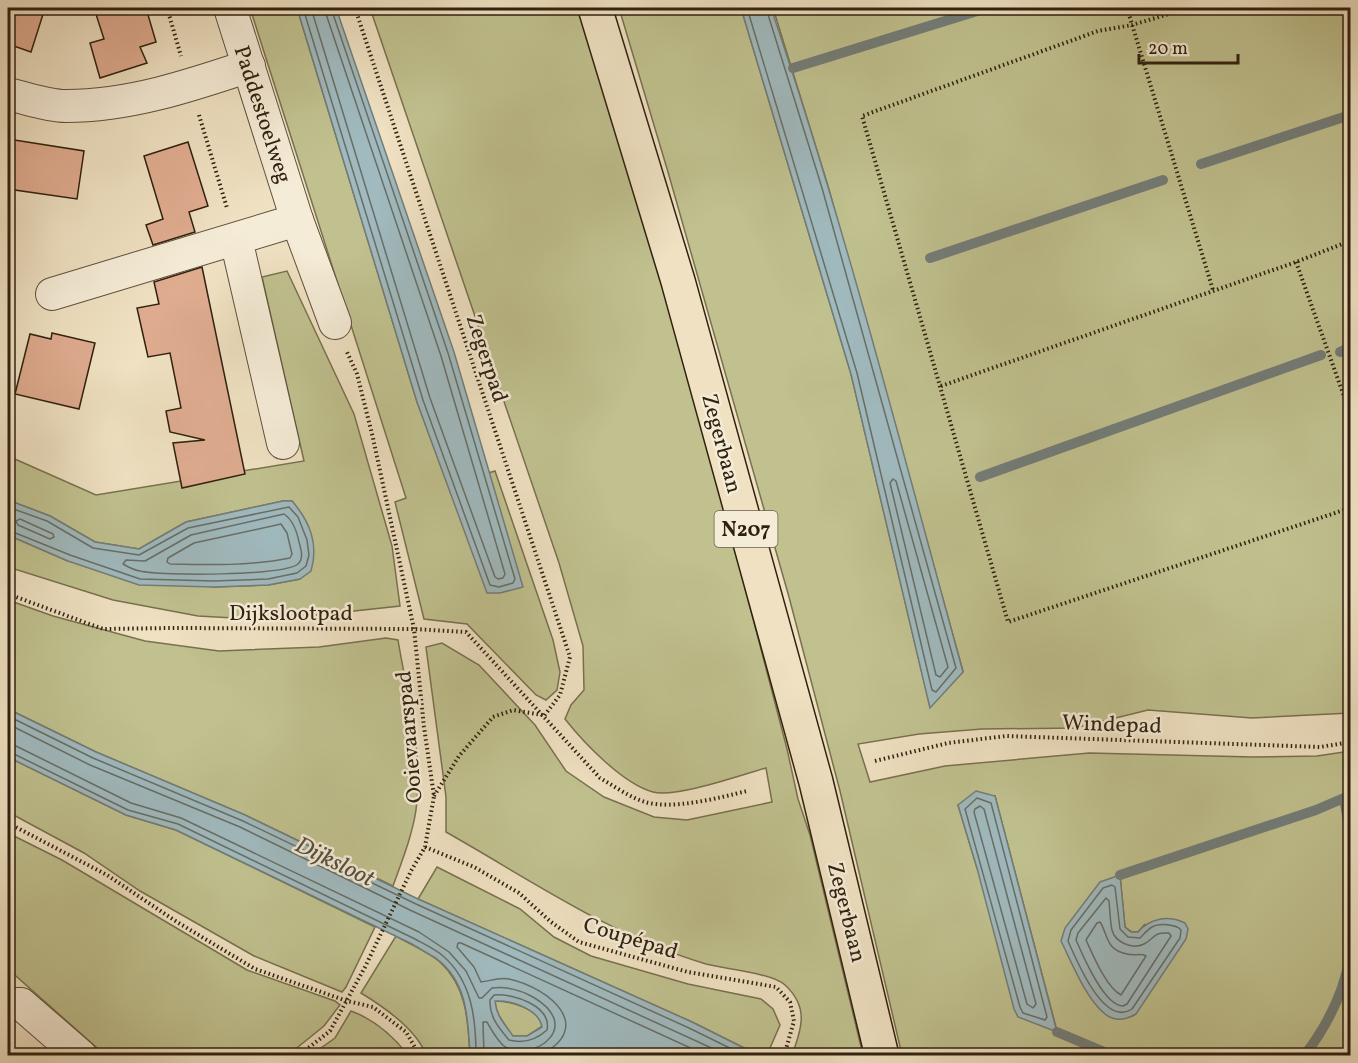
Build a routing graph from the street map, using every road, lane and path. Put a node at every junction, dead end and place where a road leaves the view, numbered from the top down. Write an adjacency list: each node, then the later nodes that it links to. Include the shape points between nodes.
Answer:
1 (167, 8): 9 (path)
2 (230, 8): 8 (street, Paddestoelweg)
3 (355, 8): 24 (path, Zegerpad, via 570,657 560,695)
4 (595, 8): 37 (main road, Zegerbaan / N207, via 678,281 816,782)
5 (1126, 8): 7 (path)
6 (1189, 8): 7 (path)
7 (1132, 25): 15 (path); 18 (path, via 1098,31 862,116)
8 (249, 66): 9 (street); 11 (street, Paddestoelweg)
9 (190, 85): 10 (street, via 124,102 63,106); 12 (path)
10 (8, 94)
11 (297, 220): 12 (street); 17 (street, Paddestoelweg)
12 (236, 239): 16 (street); 20 (street)
13 (1350, 241): 14 (path)
14 (1296, 262): 15 (path); 19 (path)
15 (1212, 290): 18 (path)
16 (52, 294)
17 (335, 323): 23 (path, Ooievaarspad, via 357,374)
18 (941, 386): 21 (path, via 1008,622)
19 (1350, 413)
20 (283, 443)
21 (1350, 508)
22 (8, 594): 23 (path, Dijkslootpad, via 103,629)
23 (414, 629): 24 (path, Dijkslootpad, via 466,632); 28 (path, Ooievaarspad)
24 (543, 716): 27 (path, via 600,778 645,802 702,802); 28 (path, via 513,710 493,717 459,756)
25 (1350, 742): 26 (path, Windepad, via 1320,747 1006,735 948,743)
26 (875, 761)
27 (747, 791)
28 (434, 796): 30 (path, Ooievaarspad)
29 (8, 823): 31 (path, via 107,875 255,969)
30 (425, 847): 31 (path, Ooievaarspad); 36 (path, Coupépad, via 474,867 519,893 579,942 688,972 776,987 790,1002 794,1021)
31 (347, 1000): 34 (path, Ooievaarspad, via 330,1031); 35 (path, via 373,1007 406,1032)
32 (8, 1004): 33 (street, via 21,1004)
33 (81, 1056)
34 (298, 1056)
35 (420, 1056)
36 (784, 1056)
37 (882, 1056)

